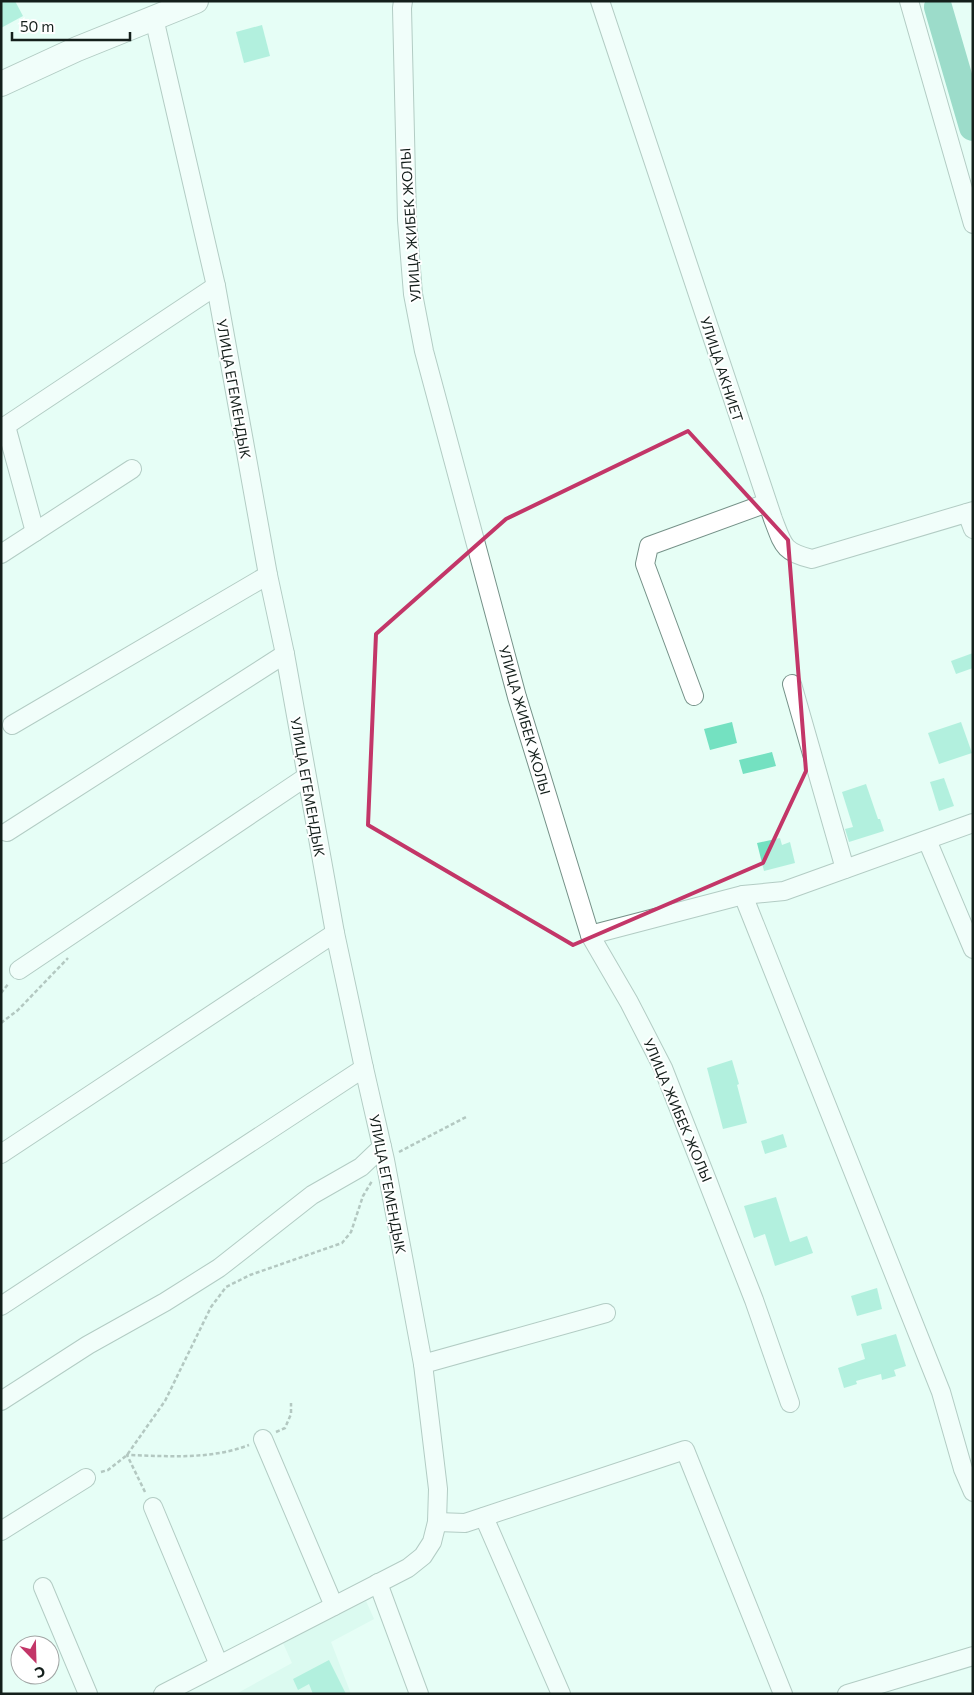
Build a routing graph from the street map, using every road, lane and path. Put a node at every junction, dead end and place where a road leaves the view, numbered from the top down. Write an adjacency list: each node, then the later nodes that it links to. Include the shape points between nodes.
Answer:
1 (403, 1): 27 (street, УЛИЦА ЖИБЕК ЖОЛЫ, via 407,220 412,294 424,351 517,697)
2 (600, 1): 11 (street, УЛИЦА АКНИЕТ)
3 (909, 1): 7 (street)
4 (193, 2): 5 (main road)
5 (154, 18): 6 (main road); 8 (street, УЛИЦА ЕГЕМЕНДЫК)
6 (1, 84)
7 (973, 224)
8 (216, 286): 9 (street); 15 (street, УЛИЦА ЕГЕМЕНДЫК)
9 (4, 428): 13 (street)
10 (132, 469): 13 (street)
11 (767, 503): 12 (street, УЛИЦА АКНИЕТ, via 784,547 798,556 812,559); 18 (street, via 648,546 645,564)
12 (971, 518)
13 (35, 532): 14 (street)
14 (1, 554)
15 (268, 575): 16 (street, УЛИЦА ЕГЕМЕНДЫК); 19 (street)
16 (285, 654): 20 (street, УЛИЦА ЕГЕМЕНДЫК); 22 (street)
17 (792, 684): 24 (street)
18 (694, 696)
19 (12, 725)
20 (306, 777): 26 (street, УЛИЦА ЕГЕМЕНДЫК); 30 (street)
21 (973, 823): 23 (street)
22 (7, 832)
23 (927, 840): 24 (street); 28 (street)
24 (845, 869): 25 (street, via 784,891)
25 (743, 895): 27 (street); 45 (street, via 942,1392 963,1469)
26 (335, 933): 32 (street, УЛИЦА ЕГЕМЕНДЫК); 35 (street)
27 (590, 935): 41 (street, УЛИЦА ЖИБЕК ЖОЛЫ, via 663,1068 754,1300)
28 (973, 949)
29 (74, 952): 31 (path, via 18,1010)
30 (19, 970)
31 (1, 1023)
32 (364, 1068): 34 (street, УЛИЦА ЕГЕМЕНДЫК); 36 (street)
33 (466, 1117): 34 (path)
34 (384, 1153): 38 (street, УЛИЦА ЕГЕМЕНДЫК); 39 (street, via 312,1195 219,1268); 43 (path, via 363,1196 351,1232 342,1243 250,1275 226,1287 211,1307 165,1401)
35 (1, 1154)
36 (1, 1306)
37 (606, 1313): 38 (street)
38 (423, 1364): 48 (street, УЛИЦА ЕГЕМЕНДЫК, via 438,1489)
39 (1, 1401)
40 (291, 1403): 42 (path, via 291,1414 285,1428)
41 (790, 1403)
42 (264, 1439): 43 (path, via 233,1451 192,1456); 52 (street)
43 (127, 1455): 44 (path, via 108,1470); 46 (path)
44 (86, 1478): 49 (street)
45 (973, 1492)
46 (153, 1507): 54 (street)
47 (484, 1517): 48 (street, via 465,1523); 58 (street); 59 (street, via 686,1450)
48 (437, 1522): 50 (street, УЛИЦА ЕГЕМЕНДЫК, via 432,1542 423,1556 408,1568)
49 (1, 1531)
50 (378, 1583): 52 (street); 57 (street)
51 (42, 1587): 55 (street)
52 (334, 1606): 54 (street)
53 (973, 1656): 60 (street)
54 (219, 1665): 56 (street)
55 (88, 1694)
56 (163, 1694)
57 (420, 1694)
58 (561, 1694)
59 (783, 1694)
60 (847, 1694)

